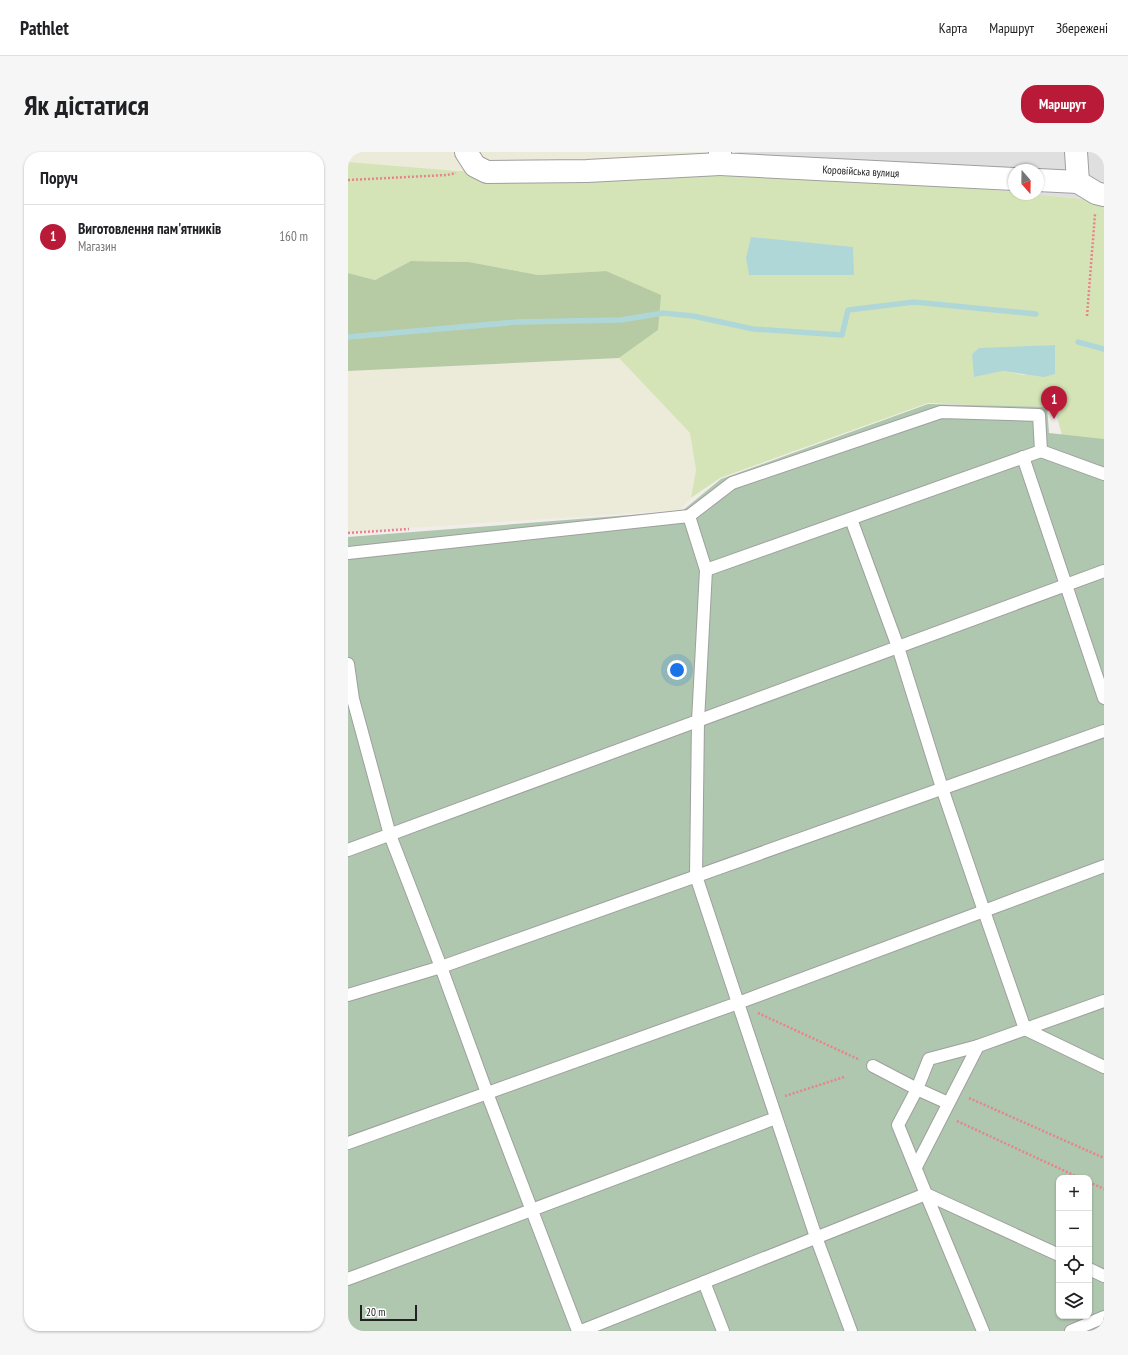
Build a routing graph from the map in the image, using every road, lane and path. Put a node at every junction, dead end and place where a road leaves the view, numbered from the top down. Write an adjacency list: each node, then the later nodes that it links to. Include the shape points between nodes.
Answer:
1 (1076, 152): 7 (street)
2 (720, 158): 3 (street, Коровійська вулиця, via 587,171 512,172 487,172); 4 (street, Коровійська вулиця)
3 (470, 159): 5 (path, via 464,171 447,175)
4 (1008, 179)
5 (348, 180)
6 (1044, 180): 7 (street)
7 (1078, 182): 8 (street)
8 (1100, 194): 9 (path)
9 (1087, 316)
10 (1041, 451): 11 (lane); 12 (lane); 13 (lane, via 1039,415 940,412 732,483)
11 (1022, 457): 14 (lane); 18 (lane)
12 (1104, 474)
13 (689, 516): 15 (lane); 16 (lane)
14 (851, 519): 16 (lane); 19 (lane)
15 (348, 553)
16 (706, 570): 23 (lane)
17 (1104, 571): 18 (lane)
18 (1066, 585): 19 (lane); 21 (lane)
19 (898, 647): 23 (lane); 25 (lane)
20 (348, 664): 22 (lane)
21 (1104, 698)
22 (350, 700): 26 (lane)
23 (698, 721): 26 (lane); 29 (lane)
24 (1104, 730): 25 (lane)
25 (942, 788): 29 (lane); 30 (lane)
26 (390, 835): 27 (lane); 31 (lane)
27 (348, 850)
28 (1104, 866): 30 (lane)
29 (696, 876): 31 (lane); 34 (lane)
30 (984, 911): 34 (lane); 35 (lane)
31 (441, 967): 32 (lane); 42 (lane)
32 (348, 995)
33 (1104, 1001): 35 (lane)
34 (738, 1003): 37 (path); 42 (lane); 43 (lane)
35 (1025, 1029): 36 (lane); 38 (lane)
36 (978, 1046): 40 (lane, via 929,1059); 41 (lane)
37 (873, 1066): 40 (lane)
38 (1104, 1067)
39 (844, 1077): 43 (path)
40 (917, 1089): 44 (lane); 48 (lane, via 898,1125)
41 (954, 1091): 44 (lane); 47 (path)
42 (487, 1093): 46 (lane); 53 (lane)
43 (770, 1101): 45 (lane)
44 (945, 1109): 48 (lane); 49 (path)
45 (776, 1118): 53 (lane); 54 (lane)
46 (348, 1143)
47 (1104, 1158)
48 (916, 1167): 52 (lane)
49 (1074, 1175)
50 (1092, 1183): 51 (path)
51 (1104, 1189)
52 (926, 1194): 54 (lane); 55 (lane); 64 (lane)
53 (532, 1210): 58 (lane); 61 (lane)
54 (816, 1237): 59 (lane); 63 (lane)
55 (1056, 1254)
56 (1092, 1270): 57 (lane)
57 (1104, 1276)
58 (348, 1279)
59 (704, 1282): 61 (lane); 62 (lane)
60 (1104, 1317): 65 (lane)
61 (579, 1331)
62 (722, 1331)
63 (851, 1331)
64 (983, 1331)
65 (1071, 1331)

